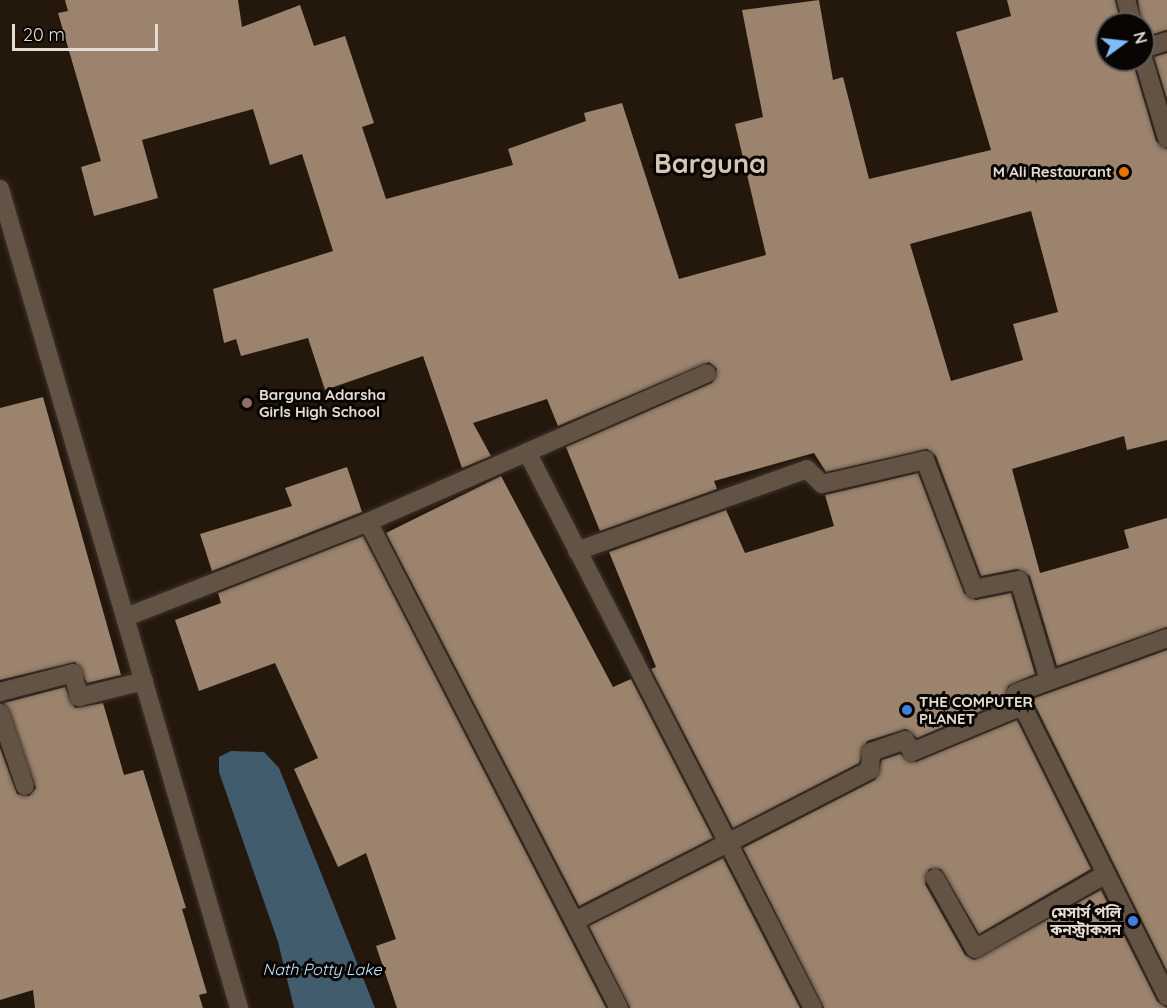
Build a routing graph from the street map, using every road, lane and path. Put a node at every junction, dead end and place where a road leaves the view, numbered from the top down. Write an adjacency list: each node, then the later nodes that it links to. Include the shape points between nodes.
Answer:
1 (1147, 72): 2 (street)
2 (1167, 138)
3 (0, 189): 8 (street)
4 (706, 373): 5 (street)
5 (526, 452): 6 (street); 7 (street)
6 (368, 522): 8 (street); 19 (street)
7 (577, 551): 10 (street, via 807,469 822,484 925,460 974,589 1019,580); 16 (street)
8 (126, 617): 11 (street)
9 (1167, 638): 10 (street)
10 (1049, 680): 13 (street, via 1016,693)
11 (144, 681): 12 (street, via 79,697 73,673); 21 (street)
12 (0, 692)
13 (1022, 706): 16 (street, via 912,752 905,740 871,752 870,770); 17 (street)
14 (0, 713): 15 (street)
15 (25, 786)
16 (727, 844): 19 (street); 23 (street)
17 (1106, 874): 18 (street, via 975,949); 20 (street)
18 (936, 878)
19 (575, 921): 22 (street)
20 (1167, 996)
21 (239, 1008)
22 (619, 1008)
23 (813, 1008)

